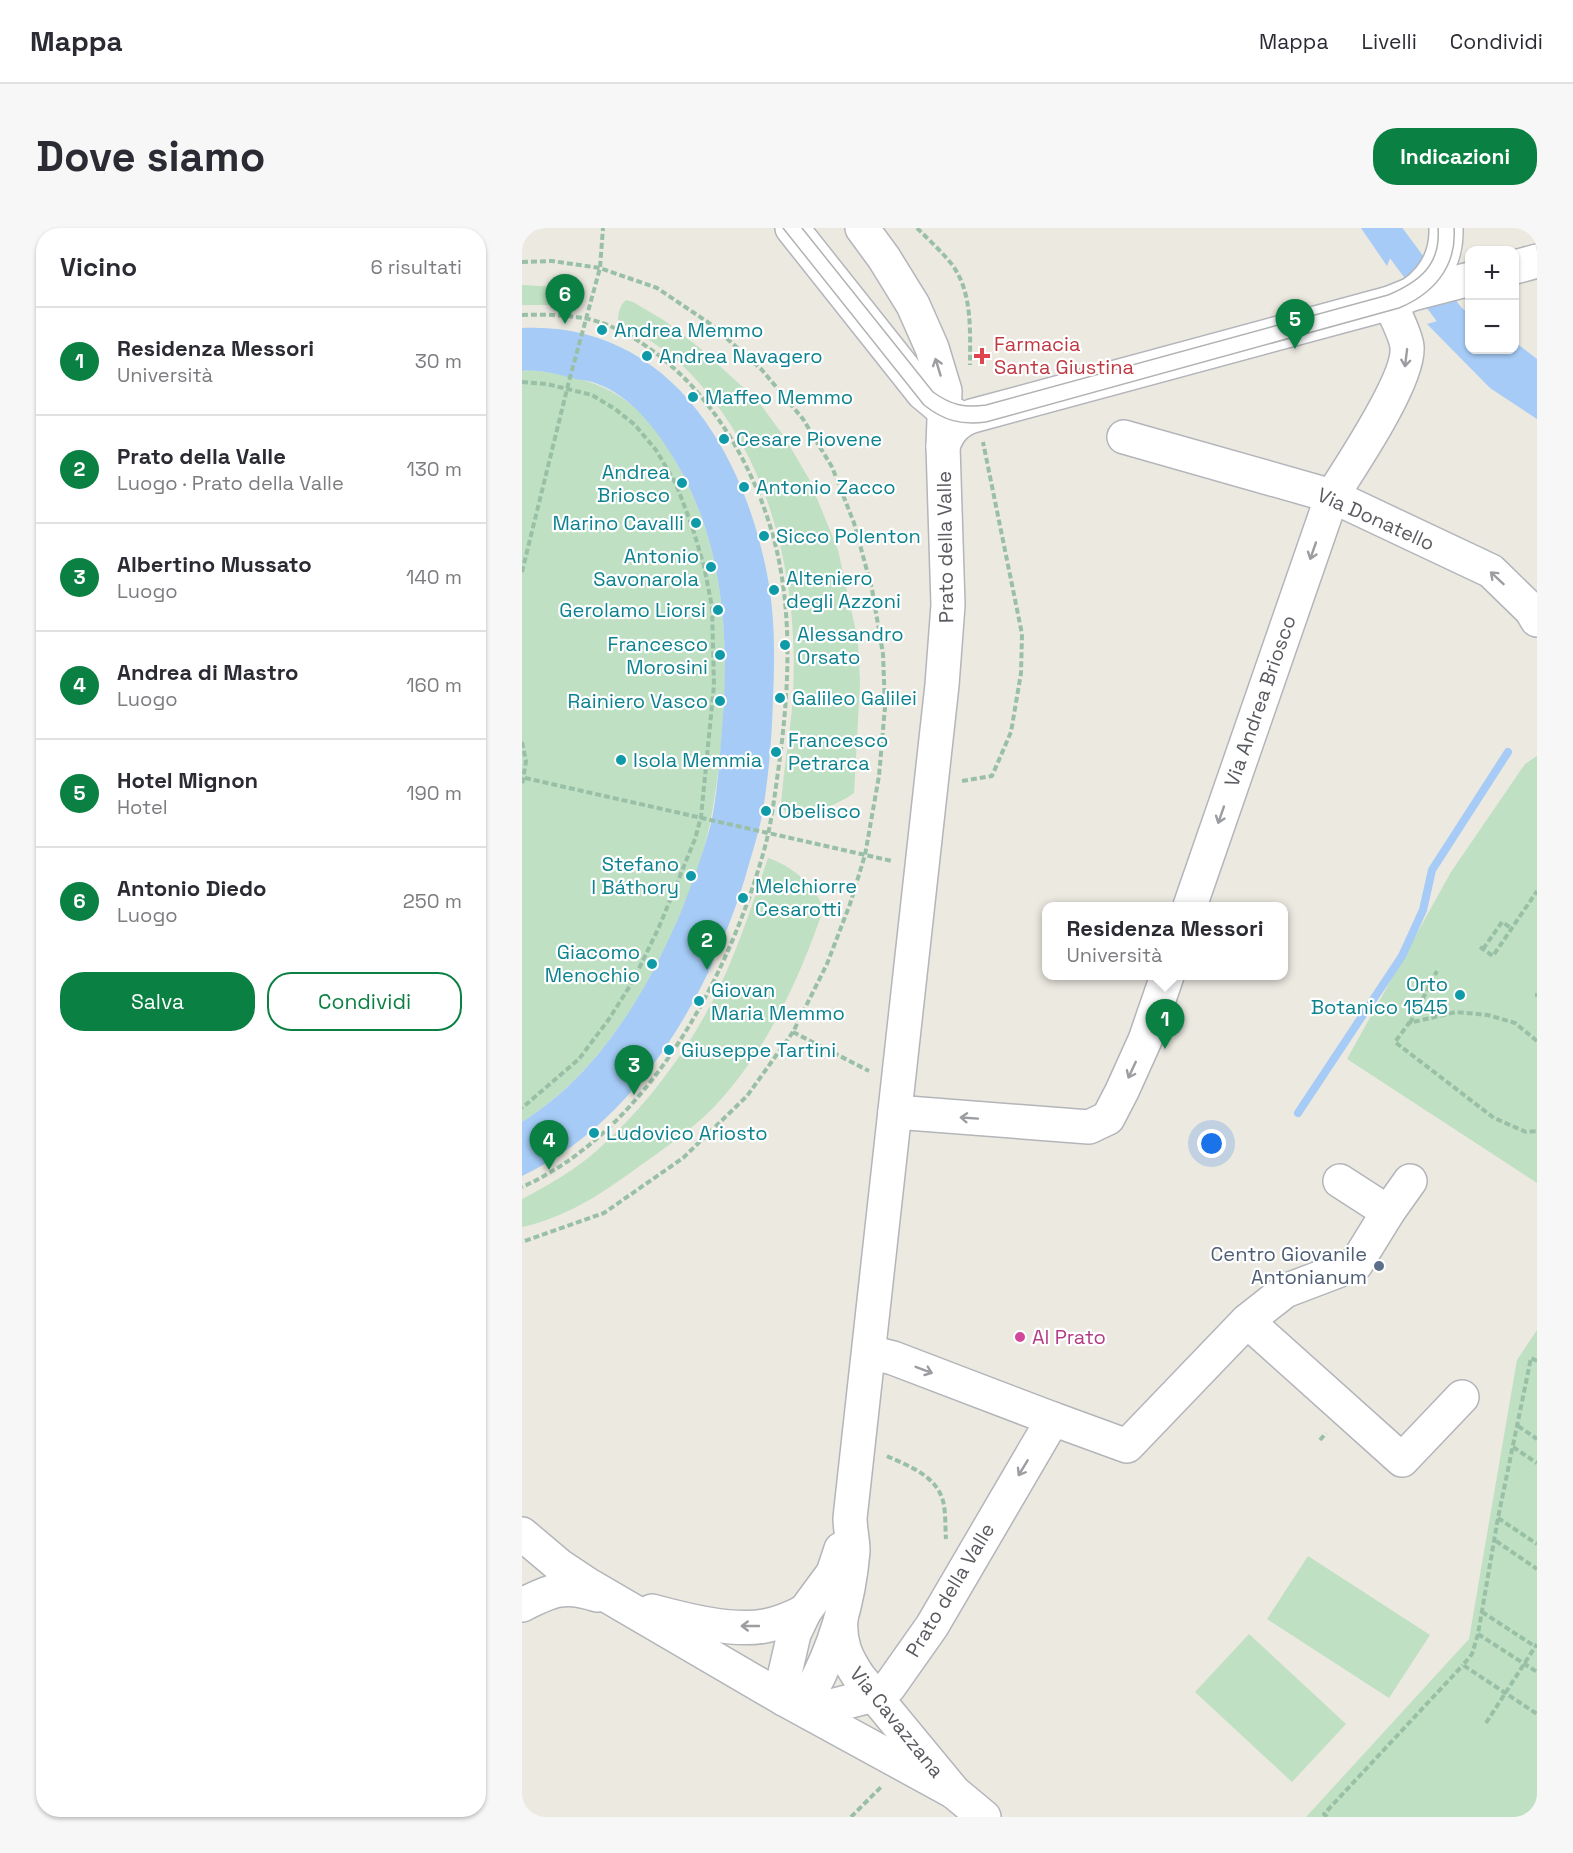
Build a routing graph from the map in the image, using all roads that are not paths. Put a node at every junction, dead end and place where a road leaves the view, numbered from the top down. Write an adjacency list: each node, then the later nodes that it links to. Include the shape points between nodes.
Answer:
1 (792, 228): 8 (street, via 922,393)
2 (862, 228): 8 (street, one-way to 2, via 945,391 913,305)
3 (1445, 240): 7 (street, via 1433,275)
4 (1537, 261): 5 (street)
5 (1519, 266)
6 (1465, 281): 7 (street)
7 (1401, 299): 8 (street); 10 (street, Via Andrea Briosco, one-way to 10, via 1407,346 1404,372)
8 (966, 421): 14 (street, Prato della Valle, via 955,424 944,446 946,640)
9 (1124, 437): 10 (street, Via Donatello)
10 (1332, 496): 11 (street, Via Donatello, one-way to 10, via 1491,571); 12 (street, Via Andrea Briosco, one-way to 12)
11 (1537, 620)
12 (1191, 902)
13 (1165, 980): 14 (street, one-way to 14, via 1145,1040 1108,1118 1089,1127)
14 (895, 1112): 19 (street, Prato della Valle)
15 (1340, 1181): 17 (street)
16 (1410, 1181): 17 (street)
17 (1388, 1212): 18 (street, via 1356,1264 1285,1291)
18 (1246, 1321): 20 (street, via 1401,1460); 21 (street, via 1126,1446)
19 (868, 1352): 21 (street, one-way to 21); 22 (street, Prato della Valle)
20 (1462, 1397)
21 (1063, 1423): 28 (street, Prato della Valle, one-way to 28, via 961,1573 932,1626 889,1687)
22 (850, 1518): 26 (street, Prato della Valle, via 833,1573); 27 (street, Prato della Valle, via 853,1550)
23 (522, 1534): 24 (street, via 560,1566)
24 (619, 1602): 25 (street, via 561,1588); 26 (street, one-way to 24, via 764,1626 740,1626 669,1616); 29 (street)
25 (522, 1605)
26 (805, 1611): 29 (street, Prato della Valle, via 794,1634 785,1672)
27 (842, 1611): 28 (street, Via Cavazzana, via 845,1654); 29 (street, Prato della Valle, via 810,1693)
28 (874, 1695): 29 (street, Prato della Valle); 30 (street, Via Cavazzana)
29 (796, 1706): 30 (street)
30 (954, 1792): 31 (street, Via Cavazzana)
31 (984, 1817)

